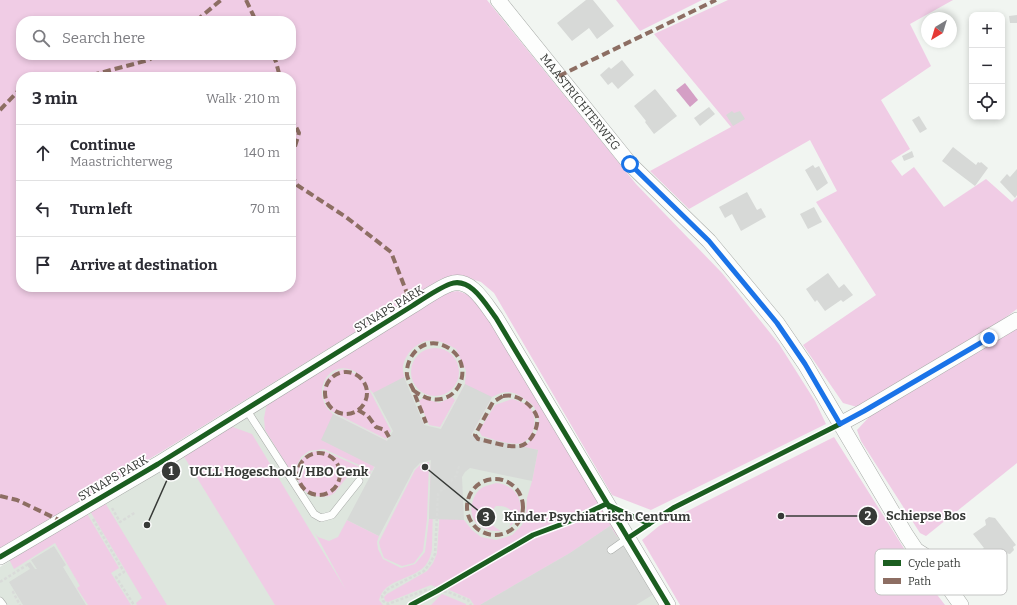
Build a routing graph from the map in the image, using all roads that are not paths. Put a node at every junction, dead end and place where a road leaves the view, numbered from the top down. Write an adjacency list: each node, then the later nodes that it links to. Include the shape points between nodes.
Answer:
1 (498, 0): 4 (street, MAASTRICHTERWEG, via 630,164 709,241 777,323 805,364)
2 (1017, 320): 4 (street)
3 (246, 409): 5 (lane, via 314,514 321,518 332,515); 6 (street, SYNAPS PARK, via 451,283 464,283 478,294 496,318); 9 (street, SYNAPS PARK)
4 (840, 424): 7 (street, MAASTRICHTERWEG)
5 (359, 481)
6 (628, 538): 8 (lane); 13 (street, SYNAPS PARK)
7 (915, 549)
8 (611, 550)
9 (0, 557)
10 (954, 595): 14 (street, MAASTRICHTERWEG)
11 (0, 600): 12 (lane)
12 (3, 605)
13 (668, 605)
14 (961, 605)

